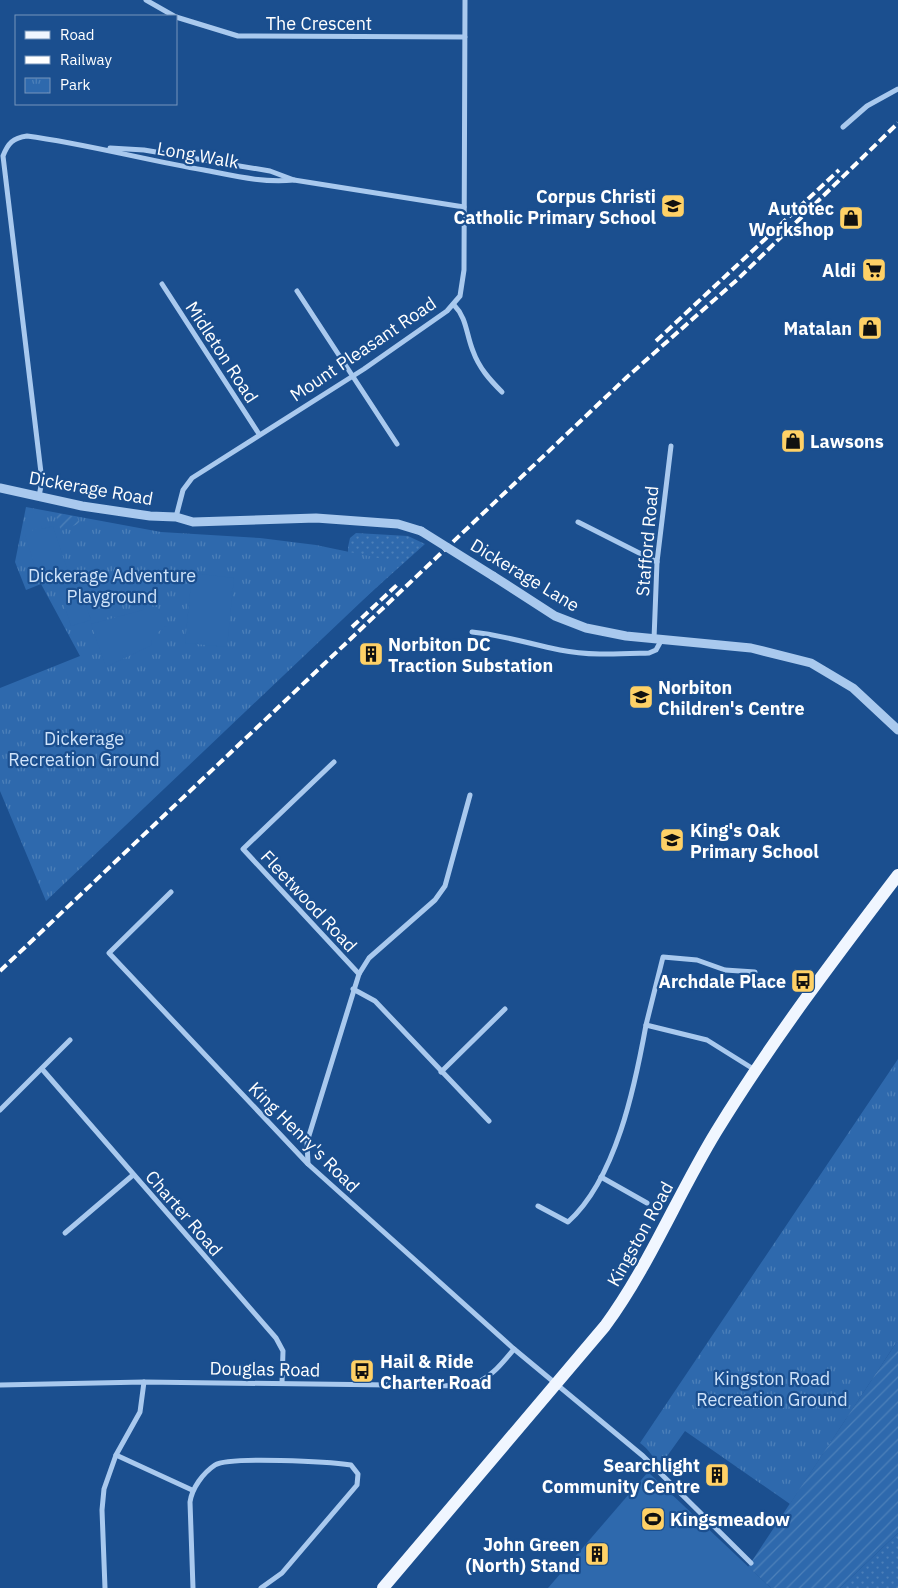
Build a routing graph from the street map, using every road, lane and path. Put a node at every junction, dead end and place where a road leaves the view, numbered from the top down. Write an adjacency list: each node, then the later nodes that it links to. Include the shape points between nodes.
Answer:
1 (146, 0): 3 (street, The Crescent)
2 (465, 0): 5 (street, Mount Pleasant Road)
3 (172, 15)
4 (178, 18): 5 (street, The Crescent, via 238,36)
5 (465, 37): 10 (street, Mount Pleasant Road)
6 (898, 90): 7 (street, via 867,106)
7 (843, 128)
8 (98, 148): 9 (street, Long Walk, via 163,154 270,171); 9 (street, Long Walk, via 268,182); 20 (street, Long Walk, via 27,136 17,137 8,144 3,156 42,481)
9 (294, 180): 10 (street, Long Walk)
10 (464, 207): 13 (street, Mount Pleasant Road, via 464,282)
11 (162, 284): 16 (street, Midleton Road)
12 (297, 291): 14 (street)
13 (454, 305): 14 (street, Mount Pleasant Road); 15 (street, via 465,319 470,345 480,368)
14 (353, 376): 16 (street, Mount Pleasant Road); 17 (street)
15 (502, 392)
16 (260, 434): 21 (street, Mount Pleasant Road, via 192,478 183,490)
17 (397, 444)
18 (671, 446): 23 (street, Stafford Road)
19 (0, 488): 20 (street, Dickerage Road)
20 (39, 496): 21 (street, Dickerage Road, via 112,511)
21 (176, 517): 25 (street, Dickerage Lane, bridge, via 206,523 316,518 398,524 421,531 539,607 570,623 605,632)
22 (578, 522): 23 (street)
23 (657, 562): 25 (street, Stafford Road)
24 (472, 632): 25 (street, via 497,634 593,654 649,653 656,650)
25 (658, 639): 26 (street, Dickerage Lane, via 751,648 812,663 853,688)
26 (898, 730)
27 (334, 762): 32 (street, Fleetwood Road, via 243,850)
28 (470, 795): 32 (street, via 445,886 435,900 369,958)
29 (898, 875): 38 (main road, Kingston Road)
30 (171, 892): 42 (street, King Henry's Road, via 109,953)
31 (755, 972): 35 (street, via 724,970 697,960 663,957)
32 (359, 974): 33 (street)
33 (353, 989): 39 (street, via 375,1001); 42 (street, via 307,1142)
34 (505, 1009): 39 (street)
35 (646, 1025): 38 (street, via 707,1040); 44 (street, via 618,1140)
36 (70, 1040): 37 (street)
37 (42, 1070): 40 (street); 43 (street, Charter Road)
38 (755, 1070): 52 (main road, Kingston Road, via 706,1150 628,1294)
39 (441, 1072): 41 (street)
40 (0, 1110)
41 (489, 1121)
42 (308, 1164): 48 (street, King Henry's Road)
43 (133, 1175): 47 (street); 50 (street, Charter Road, via 276,1338 283,1351)
44 (601, 1177): 45 (street); 46 (street, via 577,1214 568,1222)
45 (647, 1203)
46 (538, 1206)
47 (65, 1233)
48 (514, 1348): 50 (street, Douglas Road, via 496,1371 482,1382 468,1386); 52 (street, King Henry's Road)
49 (144, 1382): 50 (street, Douglas Road); 51 (street, Douglas Road); 53 (street, via 140,1412)
50 (282, 1383)
51 (0, 1386)
52 (557, 1386): 55 (street, King Henry's Road, via 643,1456); 59 (main road, Kingston Road)
53 (116, 1455): 54 (street); 56 (street, via 104,1489 102,1510)
54 (192, 1490): 57 (street); 58 (street, via 216,1464 244,1461 332,1462 351,1465 355,1469 357,1485 349,1496 282,1573)
55 (751, 1562)
56 (104, 1588)
57 (193, 1588)
58 (261, 1588)
59 (383, 1588)

